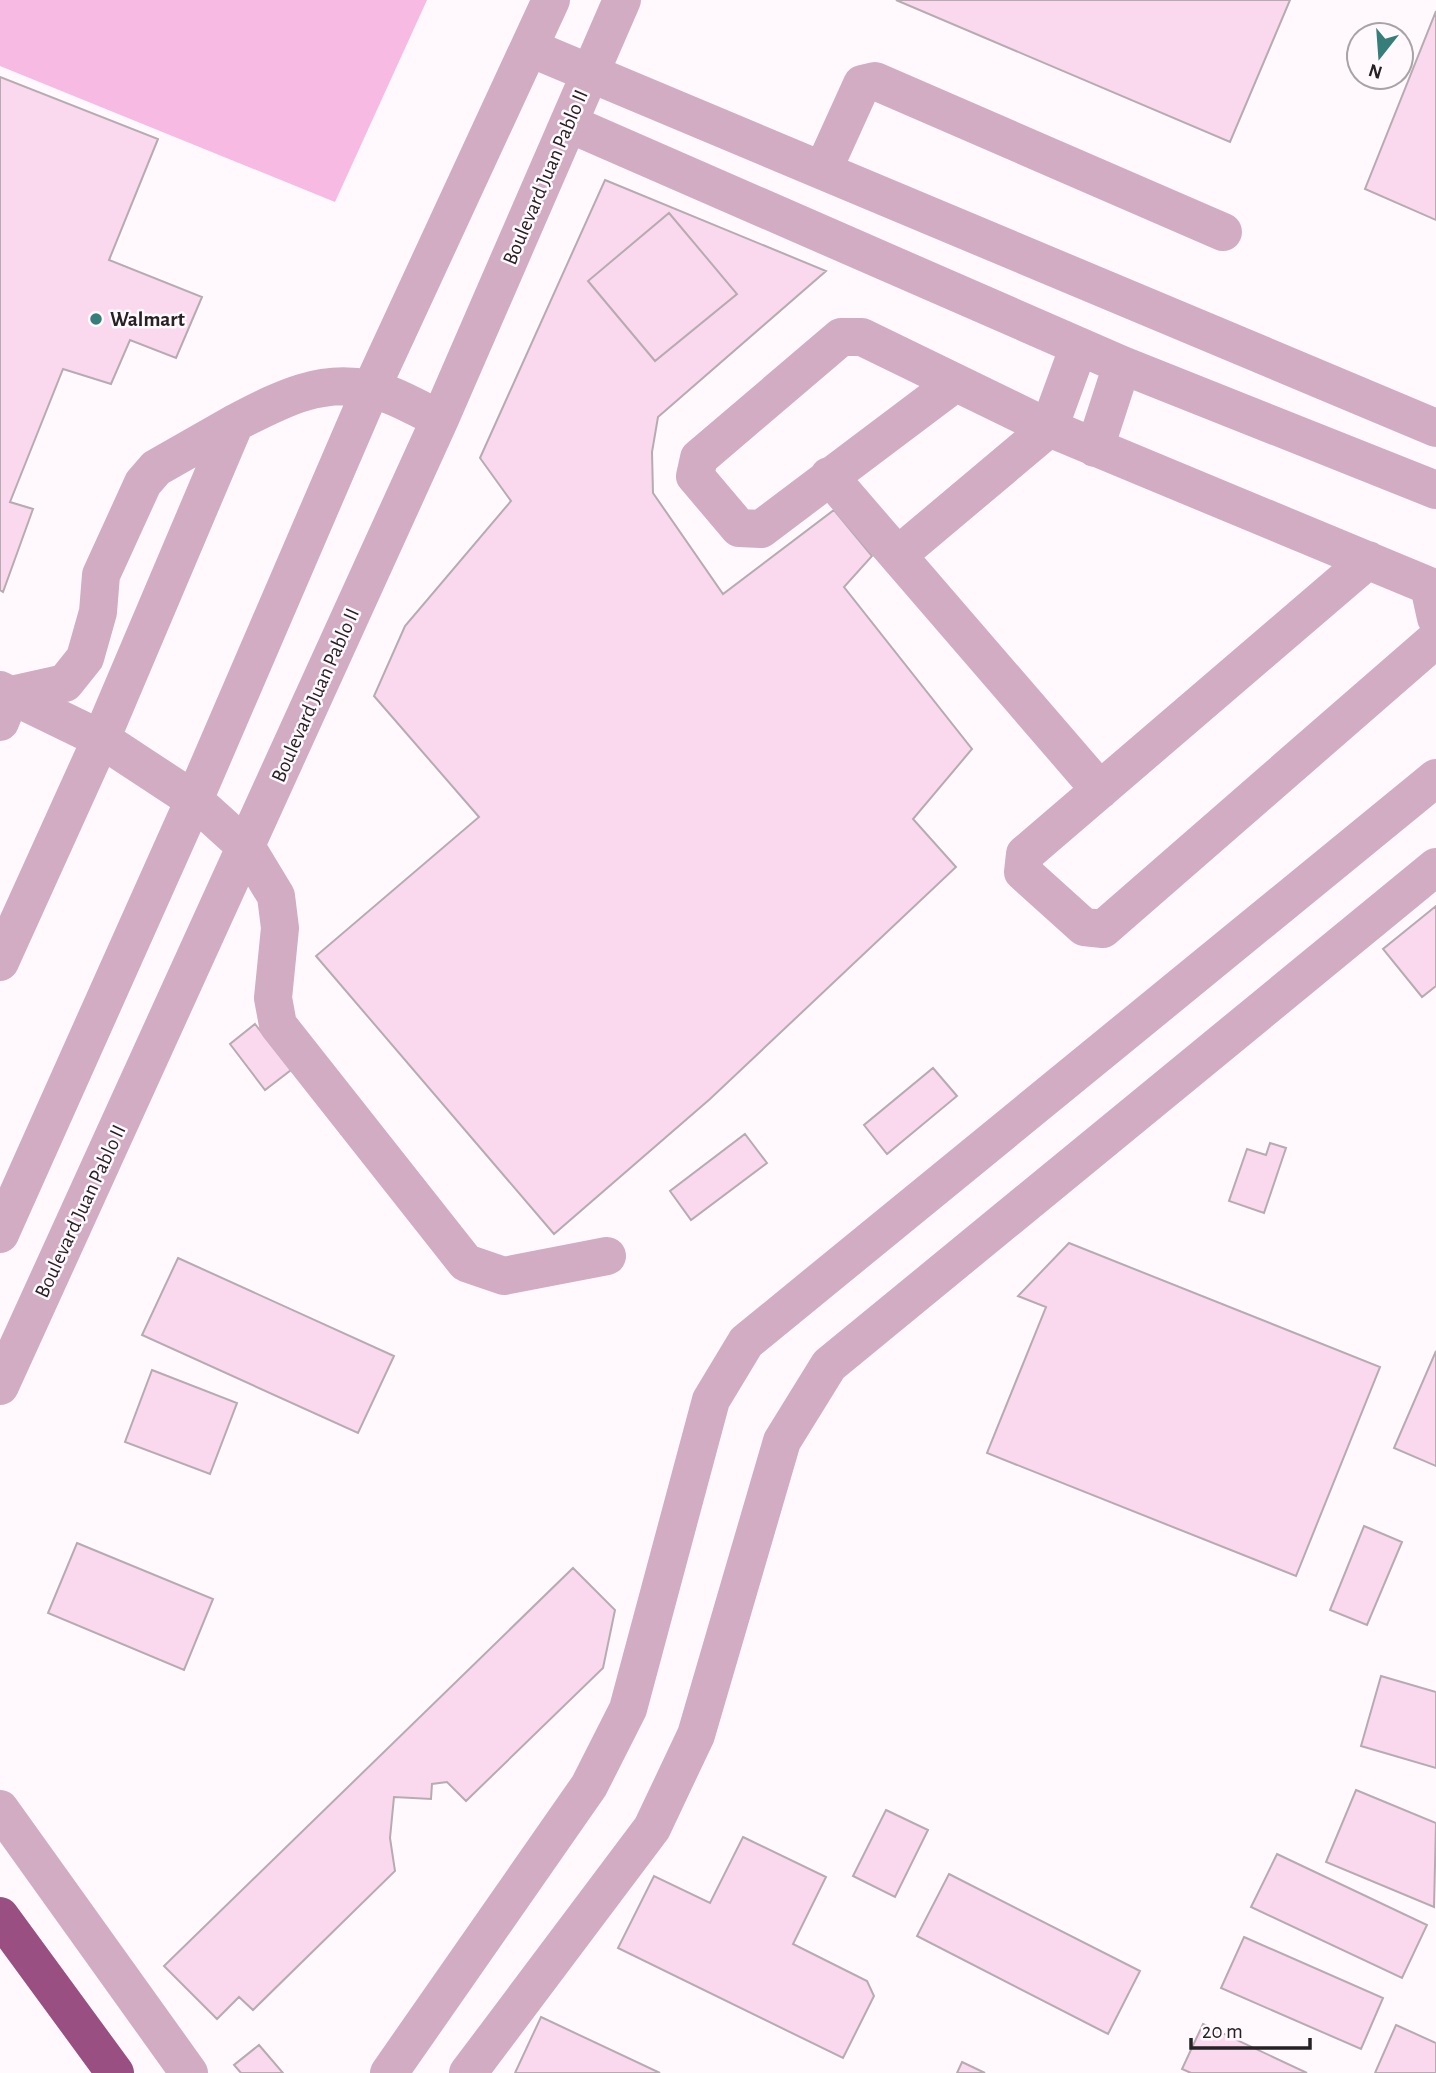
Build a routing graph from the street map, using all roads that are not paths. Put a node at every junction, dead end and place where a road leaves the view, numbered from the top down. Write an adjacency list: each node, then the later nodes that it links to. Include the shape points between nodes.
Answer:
1 (622, 0): 4 (street, Boulevard Juan Pablo II)
2 (550, 1): 3 (street)
3 (530, 48): 4 (street); 11 (street)
4 (589, 73): 5 (street, Boulevard Juan Pablo II); 6 (street)
5 (570, 124): 8 (street); 12 (street, Boulevard Juan Pablo II)
6 (823, 170): 7 (street, via 862,84 875,81); 15 (street)
7 (1223, 232)
8 (1079, 346): 9 (street); 14 (street)
9 (1122, 365): 16 (street); 18 (street)
10 (955, 383): 14 (street); 17 (street); 17 (street, via 862,337 841,337 699,458 695,476 739,528 761,529)
11 (371, 389): 12 (street); 13 (street, via 332,385 290,395); 27 (street)
12 (440, 419): 28 (street, Boulevard Juan Pablo II)
13 (235, 423): 23 (street, via 156,467 143,483 101,575 85,658 65,682); 24 (street)
14 (1049, 428): 16 (street); 19 (street)
15 (1436, 428)
16 (1095, 448): 20 (street)
17 (829, 476): 19 (street)
18 (1436, 490)
19 (898, 555): 26 (street)
20 (1368, 560): 21 (street, via 1429,586); 26 (street)
21 (1436, 618)
22 (1436, 639): 26 (street, via 1102,929 1084,927 1023,872 1025,854)
23 (4, 702): 24 (street)
24 (101, 739): 27 (street); 30 (street)
25 (1436, 778): 38 (street, via 746,1342 711,1400 628,1709 589,1786)
26 (1100, 790)
27 (194, 800): 28 (street); 31 (street)
28 (247, 848): 32 (street, via 276,897 280,929 273,998 278,1025 466,1263 504,1276); 33 (street, Boulevard Juan Pablo II)
29 (1436, 867): 39 (street, via 829,1365 782,1441 696,1735 652,1828)
30 (0, 962)
31 (0, 1234)
32 (607, 1256)
33 (0, 1386)
34 (0, 1809): 37 (street)
35 (0, 1916): 36 (highway)
36 (115, 2073)
37 (189, 2073)
38 (389, 2073)
39 (468, 2073)

